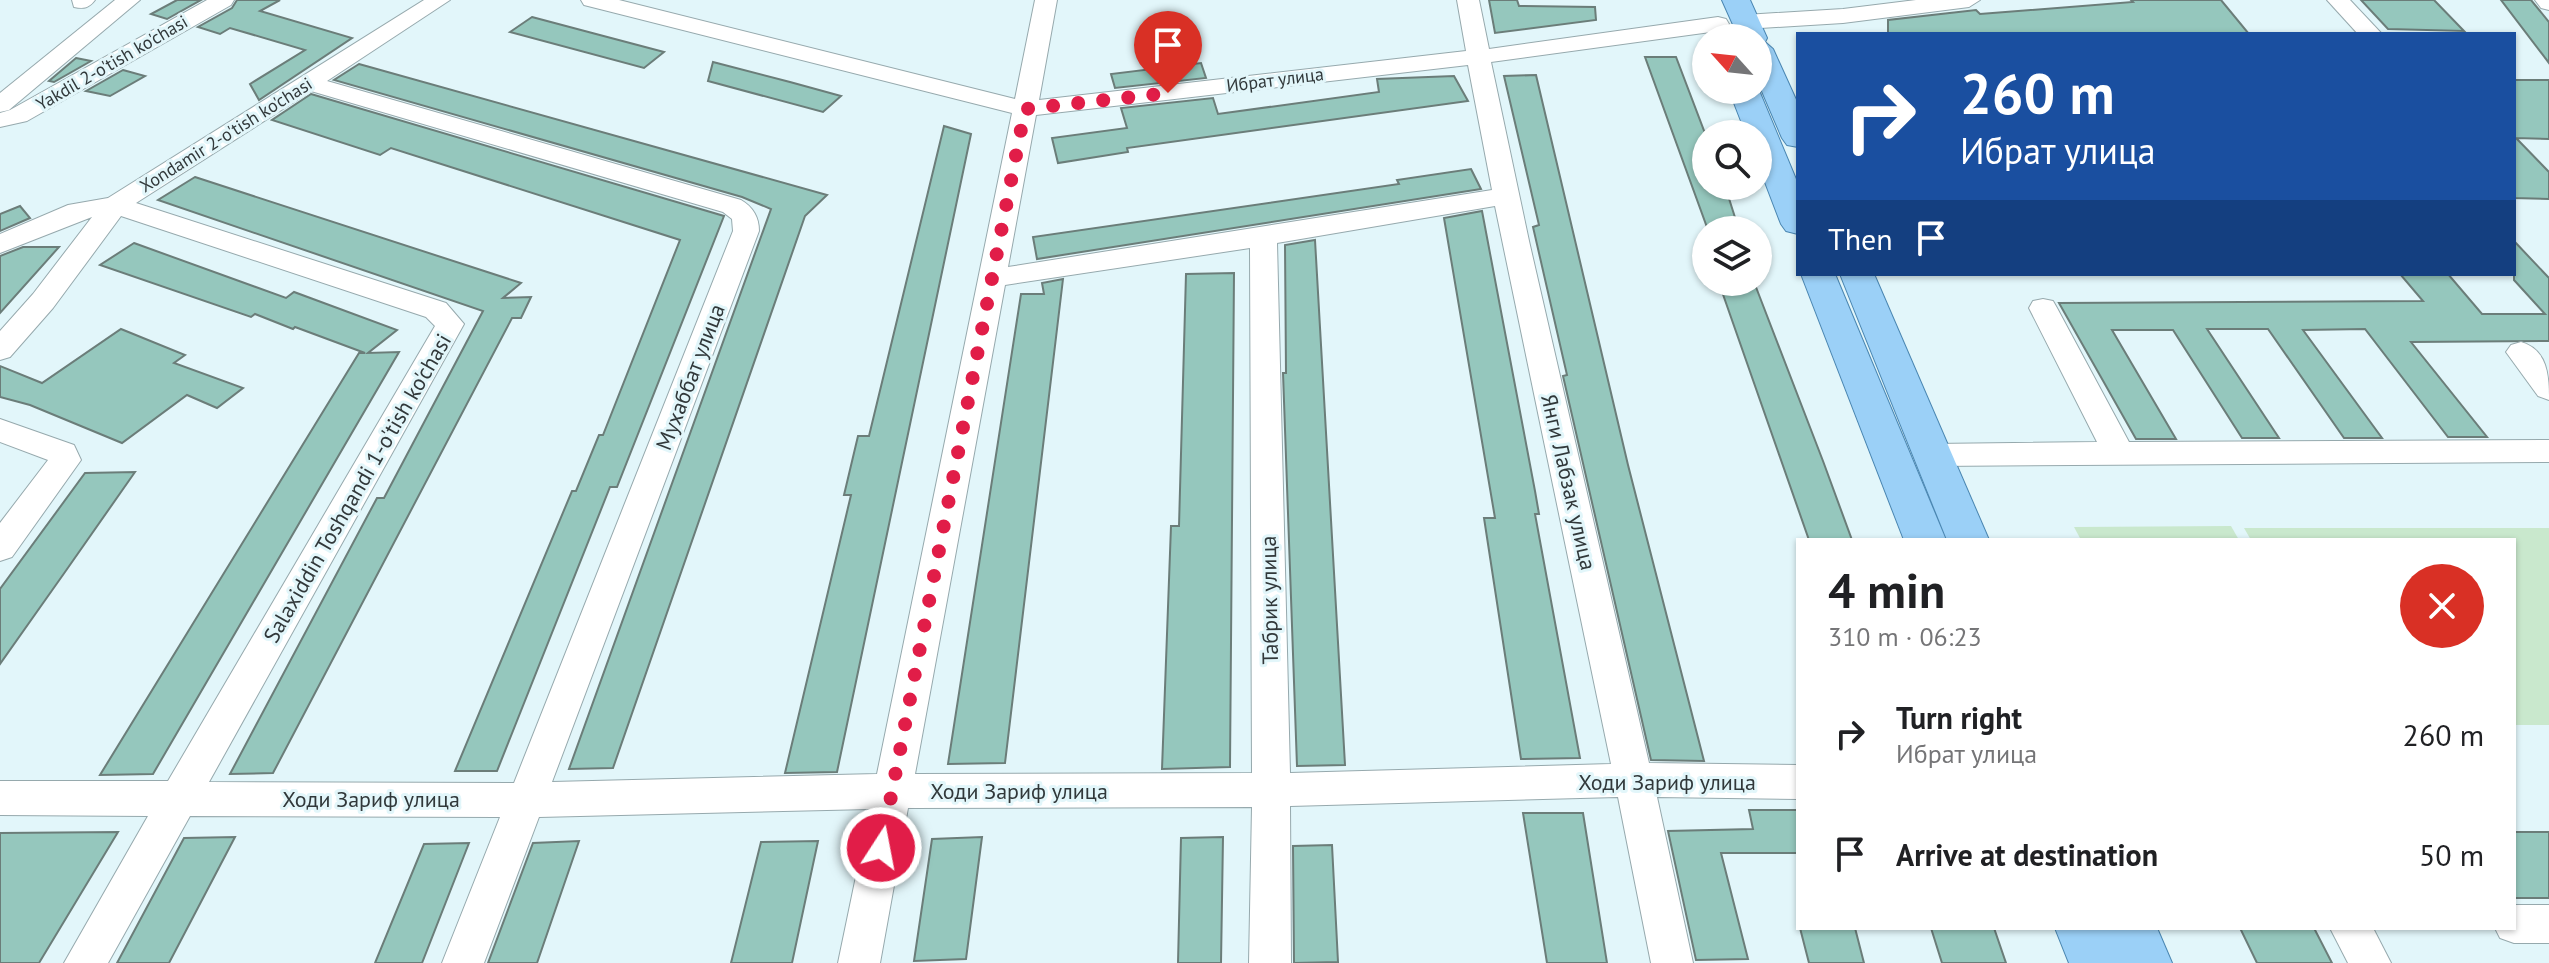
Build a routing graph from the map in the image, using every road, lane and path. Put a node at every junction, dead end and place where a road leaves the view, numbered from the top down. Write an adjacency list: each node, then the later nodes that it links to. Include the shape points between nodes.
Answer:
1 (129, 0): 16 (street)
2 (223, 0): 18 (street, Yakdil 2-o'tish ko'chasi, via 18,116)
3 (439, 0): 13 (street, Xondamir 2-o'tish ko'chasi)
4 (592, 0): 17 (street, Ибрат улица)
5 (1046, 0): 17 (street)
6 (1468, 0): 12 (street, Янги Лабзак улица)
7 (2338, 0): 11 (street)
8 (1956, 1): 9 (street, Ибрат улица)
9 (1735, 24)
10 (1692, 30): 12 (street, Ибрат улица)
11 (2369, 32)
12 (1478, 57): 17 (street, Ибрат улица); 20 (street, Янги Лабзак улица)
13 (308, 83): 21 (street, Xondamir 2-o'tish ko'chasi); 45 (street, Мухаббат улица, via 732,206 747,223)
14 (1772, 91): 19 (main road)
15 (1750, 104): 22 (main road)
16 (0, 105)
17 (1025, 109): 27 (street)
18 (0, 120)
19 (1796, 134)
20 (1504, 196): 23 (street); 39 (street, Янги Лабзак улица)
21 (115, 205): 24 (street, Xondamir 2-o'tish ko'chasi, via 77,211); 29 (street); 44 (street, Salaxiddin Toshqandi 1-o'tish ko'chasi, via 436,310 450,324)
22 (1796, 219)
23 (1263, 237): 27 (street); 41 (street, Табрик улица)
24 (0, 244)
25 (1819, 276): 36 (main road)
26 (1858, 276): 35 (main road)
27 (992, 278): 42 (street)
28 (2043, 308): 34 (street)
29 (0, 350)
30 (2521, 352): 31 (street)
31 (2549, 389)
32 (0, 430): 38 (street, via 63,453 65,460)
33 (2549, 451): 34 (street)
34 (2118, 452): 35 (street)
35 (1933, 455): 37 (main road)
36 (1924, 538)
37 (1967, 538)
38 (0, 548)
39 (1636, 780): 40 (street, Ходи Зариф улица); 41 (street, Ходи Зариф улица); 55 (street, Янги Лабзак улица)
40 (1796, 782)
41 (1271, 790): 42 (street, Ходи Зариф улица); 54 (street, Табрик улица)
42 (893, 791): 45 (street, Ходи Зариф улица); 53 (street)
43 (0, 798): 44 (street, Ходи Зариф улица)
44 (179, 799): 45 (street, Ходи Зариф улица); 51 (street, Salaxiddin Toshqandi 1-o'tish ko'chasi)
45 (528, 800): 52 (street, Мухаббат улица)
46 (2516, 924): 47 (street)
47 (2549, 924)
48 (2082, 930): 56 (main road)
49 (2132, 930): 57 (main road)
50 (2352, 930): 58 (street)
51 (85, 963)
52 (463, 963)
53 (859, 963)
54 (1270, 963)
55 (1672, 963)
56 (2095, 963)
57 (2146, 963)
58 (2370, 963)

